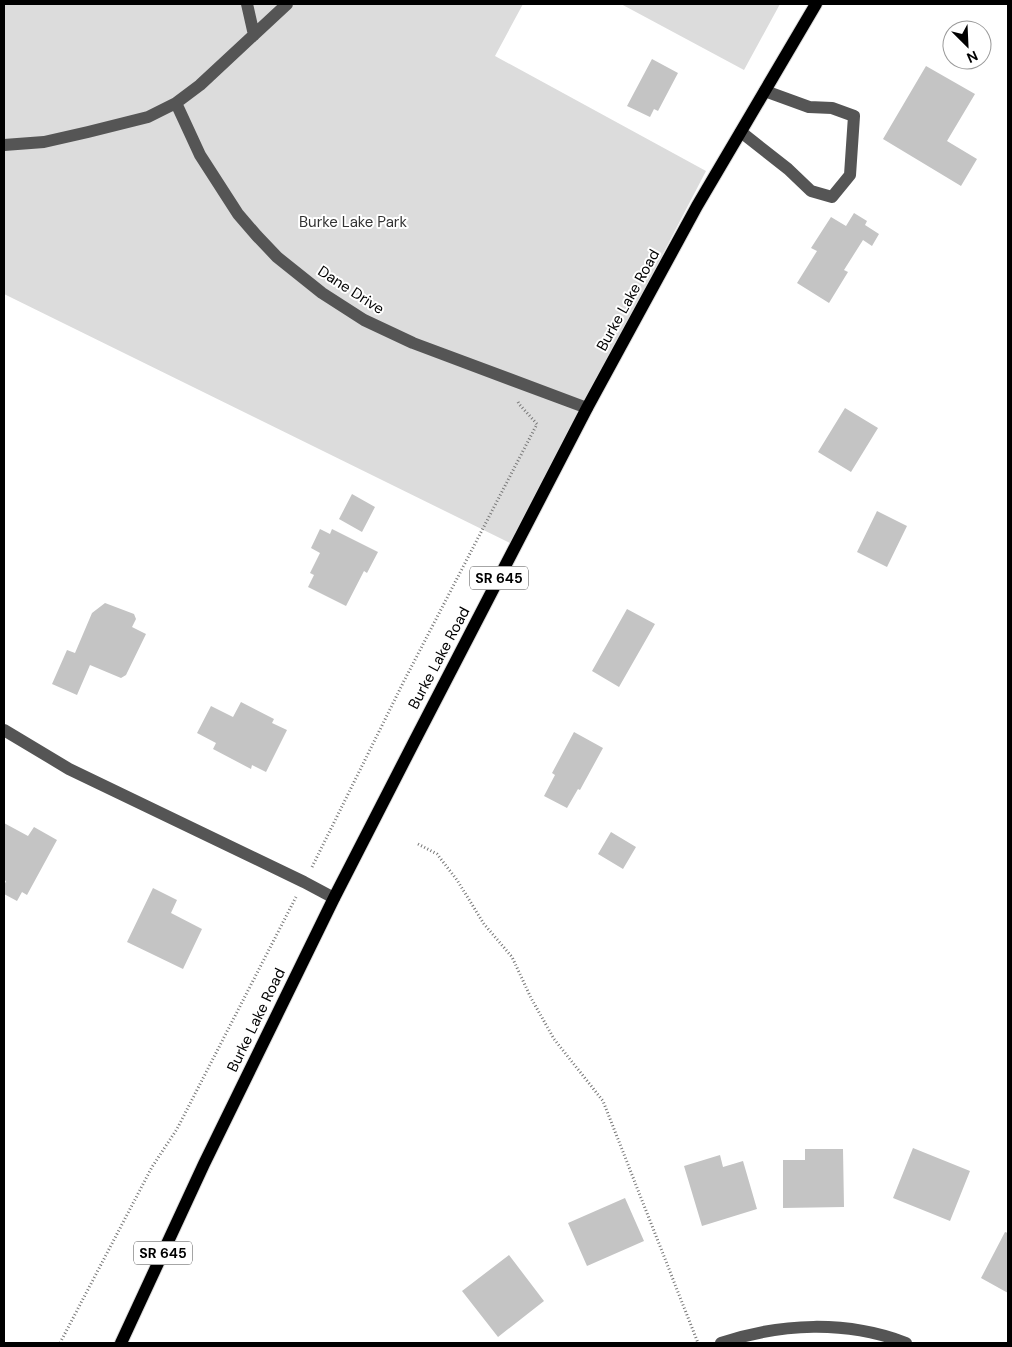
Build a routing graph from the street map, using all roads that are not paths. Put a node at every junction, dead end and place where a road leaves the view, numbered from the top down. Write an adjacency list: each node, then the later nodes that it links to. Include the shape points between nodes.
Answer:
1 (247, 4): 4 (street)
2 (287, 4): 4 (street)
3 (816, 4): 5 (main road, Burke Lake Road / SR 645)
4 (254, 35): 6 (street)
5 (765, 91): 7 (main road, Burke Lake Road / SR 645); 7 (street, via 809,107 832,108 854,116 850,175 832,197 811,191)
6 (176, 103): 8 (street, via 148,116 88,132 44,142); 9 (street, Dane Drive, via 200,155 238,214 277,257 322,293 364,320 413,343)
7 (741, 132): 9 (main road, Burke Lake Road / SR 645)
8 (4, 145)
9 (587, 408): 11 (main road, Burke Lake Road / SR 645)
10 (4, 730): 11 (street, via 69,769)
11 (334, 898): 12 (main road, Burke Lake Road / SR 645, via 200,1172)
12 (122, 1343)
13 (721, 1343): 14 (street, via 778,1329 818,1326 858,1330)
14 (906, 1343)

